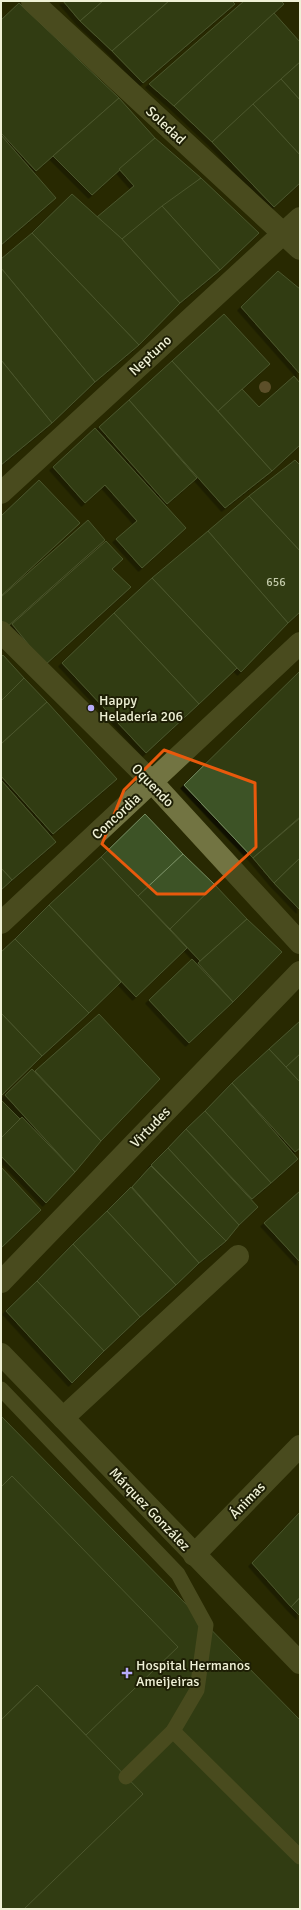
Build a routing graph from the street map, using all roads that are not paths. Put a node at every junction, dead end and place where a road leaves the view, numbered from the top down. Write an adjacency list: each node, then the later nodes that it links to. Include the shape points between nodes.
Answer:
1 (32, 1): 3 (street, Soledad)
2 (300, 218): 3 (street, Neptuno)
3 (283, 234): 4 (street, Soledad); 5 (street, Neptuno)
4 (300, 249)
5 (1, 493)
6 (1, 632): 8 (street, Oquendo)
7 (300, 643): 8 (street, Concordia)
8 (152, 782): 9 (street, Concordia); 10 (street, Oquendo)
9 (1, 923)
10 (300, 943)
11 (300, 972): 13 (street, Virtudes)
12 (238, 1256): 16 (street)
13 (1, 1282)
14 (1, 1354): 16 (street, Márquez González)
15 (1, 1390): 20 (lane, via 178,1574 193,1598 206,1625 204,1650 197,1690)
16 (63, 1418): 18 (street, Márquez González)
17 (300, 1446): 18 (street, Ánimas)
18 (194, 1555): 19 (street, Márquez González)
19 (300, 1663)
20 (173, 1731): 21 (lane); 22 (lane)
21 (126, 1777)
22 (300, 1856)

